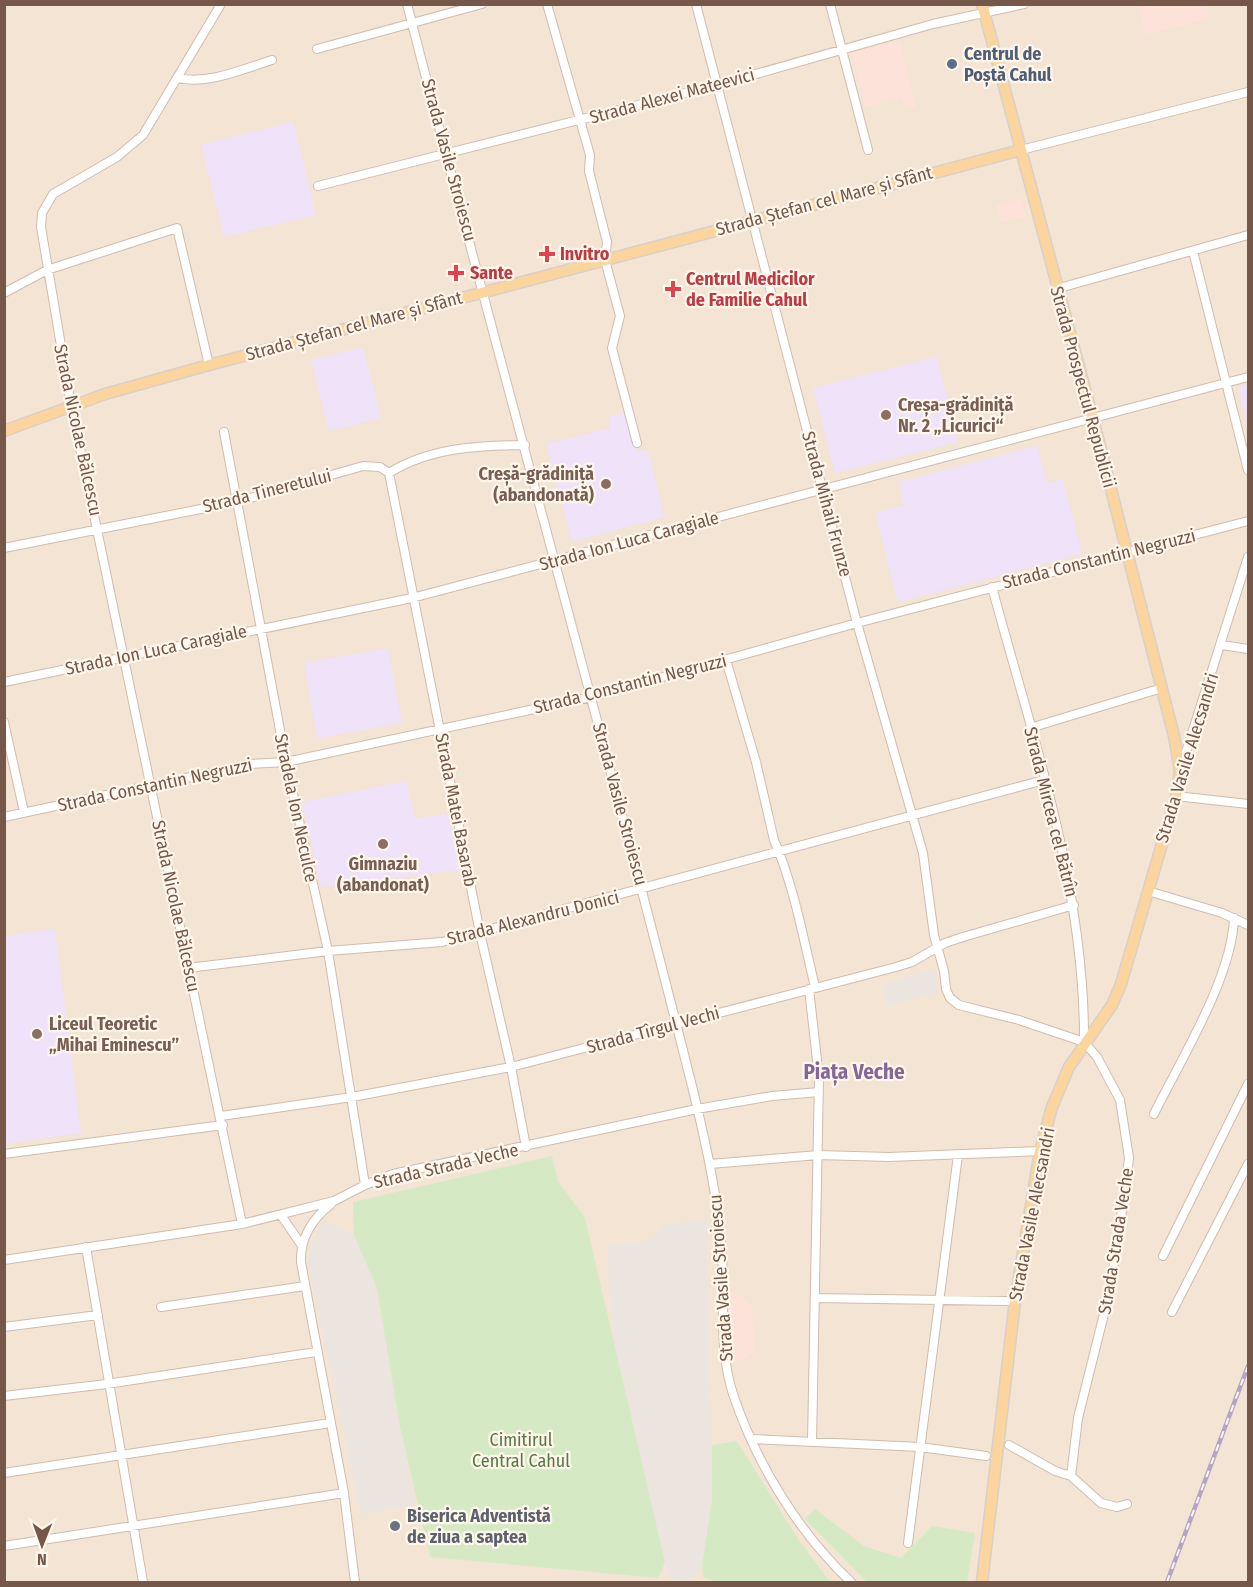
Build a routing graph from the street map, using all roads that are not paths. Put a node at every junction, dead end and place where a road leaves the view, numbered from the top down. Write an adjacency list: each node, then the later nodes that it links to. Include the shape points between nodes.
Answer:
1 (221, 4): 13 (street, Strada Nicolae Bălcescu)
2 (408, 4): 9 (street, Strada Vasile Stroiescu)
3 (482, 4): 9 (street)
4 (547, 4): 16 (street)
5 (696, 4): 14 (street, Strada Mihail Frunze)
6 (830, 4): 11 (street)
7 (1024, 4): 8 (street, Strada Alexei Mateevici)
8 (984, 10): 11 (street, Strada Alexei Mateevici); 18 (main road, Strada Prospectul Republicii)
9 (412, 24): 10 (street); 19 (street, Strada Vasile Stroiescu)
10 (317, 49)
11 (843, 50): 14 (street, Strada Alexei Mateevici); 17 (street)
12 (272, 60): 13 (street, via 219,76)
13 (178, 78): 25 (street, Strada Nicolae Bălcescu, via 132,146 53,194 42,213)
14 (717, 85): 16 (street, Strada Alexei Mateevici); 21 (street, Strada Mihail Frunze)
15 (1248, 92): 18 (street)
16 (581, 120): 19 (street, Strada Alexei Mateevici); 24 (street, via 607,242)
17 (868, 150)
18 (1021, 150): 21 (main road, Strada Ștefan cel Mare și Sfânt); 26 (main road, Strada Prospectul Republicii)
19 (448, 155): 20 (street, Strada Alexei Mateevici); 28 (street, Strada Vasile Stroiescu)
20 (318, 186)
21 (753, 219): 24 (main road, Strada Ștefan cel Mare și Sfânt); 40 (street, Strada Mihail Frunze)
22 (1248, 235): 23 (street)
23 (1193, 250): 26 (street); 31 (street)
24 (605, 260): 28 (main road, Strada Ștefan cel Mare și Sfânt); 36 (street, via 620,316 612,348)
25 (47, 270): 27 (street); 29 (street, via 177,228); 32 (street, Strada Nicolae Bălcescu)
26 (1056, 289): 33 (main road, Strada Prospectul Republicii)
27 (4, 293)
28 (483, 293): 29 (main road, Strada Ștefan cel Mare și Sfânt); 37 (street, Strada Vasile Stroiescu)
29 (208, 365): 32 (main road, Strada Ștefan cel Mare și Sfânt)
30 (1248, 377): 31 (street, Strada Ion Luca Caragiale)
31 (1226, 384): 33 (street, Strada Ion Luca Caragiale); 38 (street)
32 (71, 405): 34 (main road, Strada Ștefan cel Mare și Sfânt); 43 (street, Strada Nicolae Bălcescu)
33 (1093, 418): 40 (street, Strada Ion Luca Caragiale); 45 (main road, Strada Prospectul Republicii)
34 (4, 431)
35 (224, 432): 41 (street, Stradela Ion Neculce)
36 (637, 443)
37 (525, 445): 39 (street, via 486,446 425,456); 47 (street, Strada Vasile Stroiescu)
38 (1248, 471)
39 (388, 473): 41 (street, Strada Tineretului, via 380,467 363,466); 49 (street, Strada Matei Basarab)
40 (823, 490): 47 (street, Strada Ion Luca Caragiale); 50 (street, Strada Mihail Frunze)
41 (236, 502): 43 (street, Strada Tineretului); 51 (street, Stradela Ion Neculce)
42 (1248, 521): 45 (street, Strada Constantin Negruzzi)
43 (98, 528): 44 (street, Strada Tineretului); 54 (street, Strada Nicolae Bălcescu)
44 (4, 548)
45 (1127, 552): 48 (street, Strada Constantin Negruzzi); 57 (main road, Strada Prospectul Republicii)
46 (1248, 557): 52 (street, Strada Vasile Alecsandri)
47 (555, 561): 49 (street, Strada Ion Luca Caragiale); 58 (street, Strada Vasile Stroiescu)
48 (992, 587): 50 (street, Strada Constantin Negruzzi); 61 (street, Strada Mircea cel Bătrîn)
49 (412, 598): 51 (street, Strada Ion Luca Caragiale); 60 (street, Strada Matei Basarab)
50 (857, 623): 55 (street, Strada Constantin Negruzzi); 69 (street, Strada Mihail Frunze)
51 (259, 628): 54 (street, Strada Ion Luca Caragiale); 62 (street, Stradela Ion Neculce)
52 (1222, 645): 53 (street); 63 (street, Strada Vasile Alecsandri)
53 (1248, 648)
54 (124, 656): 56 (street, Strada Ion Luca Caragiale); 65 (street, Strada Nicolae Bălcescu)
55 (726, 660): 58 (street, Strada Constantin Negruzzi); 71 (street, via 772,834)
56 (4, 682)
57 (1162, 688): 61 (street); 63 (main road, Strada Prospectul Republicii)
58 (591, 698): 60 (street, Strada Constantin Negruzzi); 72 (street, Strada Vasile Stroiescu)
59 (4, 722): 68 (street)
60 (441, 728): 62 (street, Strada Constantin Negruzzi); 77 (street, Strada Matei Basarab)
61 (1030, 728): 64 (street, Strada Mircea cel Bătrîn)
62 (286, 762): 65 (street, Strada Constantin Negruzzi, via 251,764); 79 (street, Stradela Ion Neculce)
63 (1180, 771): 66 (main road, Strada Vasile Alecsandri)
64 (1044, 780): 69 (street, Strada Alexandru Donici); 74 (street, Strada Mircea cel Bătrîn)
65 (150, 784): 68 (street, Strada Constantin Negruzzi); 80 (street, Strada Nicolae Bălcescu)
66 (1176, 796): 67 (street); 73 (main road, Strada Vasile Alecsandri)
67 (1248, 804)
68 (24, 812): 70 (street, Strada Constantin Negruzzi)
69 (913, 816): 71 (street, Strada Alexandru Donici); 78 (street, Strada Mihail Frunze, via 928,881)
70 (4, 817)
71 (780, 851): 72 (street, Strada Alexandru Donici); 81 (street)
72 (643, 890): 77 (street, Strada Alexandru Donici); 82 (street, Strada Vasile Stroiescu)
73 (1148, 891): 75 (street); 83 (main road, Strada Vasile Alecsandri, via 1117,994)
74 (1074, 905): 78 (street, Strada Tîrgul Vechi); 83 (street, Strada Mircea cel Bătrîn)
75 (1234, 918): 76 (street); 89 (street, via 1231,944 1219,980)
76 (1248, 925)
77 (480, 933): 79 (street, Strada Alexandru Donici, via 442,942); 84 (street, Strada Matei Basarab)
78 (936, 948): 81 (street, Strada Tîrgul Vechi, via 912,962); 83 (street, Strada Mihail Frunze, via 946,989 954,1002)
79 (328, 951): 80 (street, Strada Alexandru Donici); 87 (street, Stradela Ion Neculce)
80 (188, 968): 90 (street, Strada Nicolae Bălcescu)
81 (812, 988): 82 (street, Strada Tîrgul Vechi); 86 (street)
82 (675, 1023): 84 (street, Strada Tîrgul Vechi); 88 (street, Strada Vasile Stroiescu)
83 (1084, 1042): 92 (main road, Strada Vasile Alecsandri, via 1060,1085); 125 (street, Strada Strada Veche, via 1116,1090 1129,1158 1110,1290 1078,1418)
84 (511, 1067): 87 (street, Strada Tîrgul Vechi); 91 (street, Strada Matei Basarab)
85 (1248, 1084): 104 (street)
86 (819, 1092): 88 (street, Strada Strada Veche); 94 (street)
87 (352, 1097): 90 (street, Strada Tîrgul Vechi); 98 (street, Stradela Ion Neculce)
88 (697, 1109): 91 (street, Strada Strada Veche); 96 (street, Strada Vasile Stroiescu)
89 (1154, 1114)
90 (222, 1120): 93 (street, Strada Tîrgul Vechi); 101 (street, Strada Nicolae Bălcescu)
91 (526, 1146): 98 (street, Strada Strada Veche, via 393,1174)
92 (1040, 1151): 95 (street); 134 (main road, Strada Vasile Alecsandri, via 1015,1301)
93 (4, 1154)
94 (818, 1155): 95 (street); 96 (street); 107 (street)
95 (958, 1155): 108 (street)
96 (710, 1164): 118 (street, Strada Vasile Stroiescu, via 719,1217 724,1354 731,1388)
97 (1248, 1164): 111 (street)
98 (365, 1185): 99 (street, Strada Strada Veche)
99 (334, 1201): 100 (street, Strada Strada Veche); 102 (street, via 315,1219)
100 (281, 1215): 101 (street, Strada Strada Veche); 102 (street)
101 (242, 1224): 103 (street, Strada Strada Veche)
102 (302, 1246): 106 (street)
103 (86, 1247): 105 (street, Strada Strada Veche); 112 (street)
104 (1162, 1256)
105 (4, 1260)
106 (305, 1286): 110 (street); 114 (street)
107 (815, 1298): 108 (street); 119 (street)
108 (938, 1298): 109 (street); 121 (street)
109 (1007, 1301)
110 (161, 1307)
111 (1172, 1312)
112 (98, 1315): 113 (street); 115 (street)
113 (4, 1327)
114 (316, 1352): 115 (street); 117 (street)
115 (107, 1384): 116 (street); 122 (street)
116 (4, 1396)
117 (330, 1423): 122 (street); 126 (street)
118 (752, 1439): 119 (street); 133 (street, Strada Vasile Stroiescu, via 813,1543)
119 (812, 1442): 121 (street)
120 (1009, 1444): 125 (street)
121 (920, 1447): 123 (street); 129 (street)
122 (121, 1456): 124 (street); 128 (street)
123 (986, 1456)
124 (4, 1473)
125 (1071, 1476): 127 (street, via 1101,1503 1117,1507)
126 (344, 1493): 128 (street); 132 (street)
127 (1127, 1504)
128 (134, 1526): 130 (street); 131 (street)
129 (908, 1543)
130 (4, 1546)
131 (143, 1582)
132 (355, 1582)
133 (850, 1582)
134 (982, 1582)

